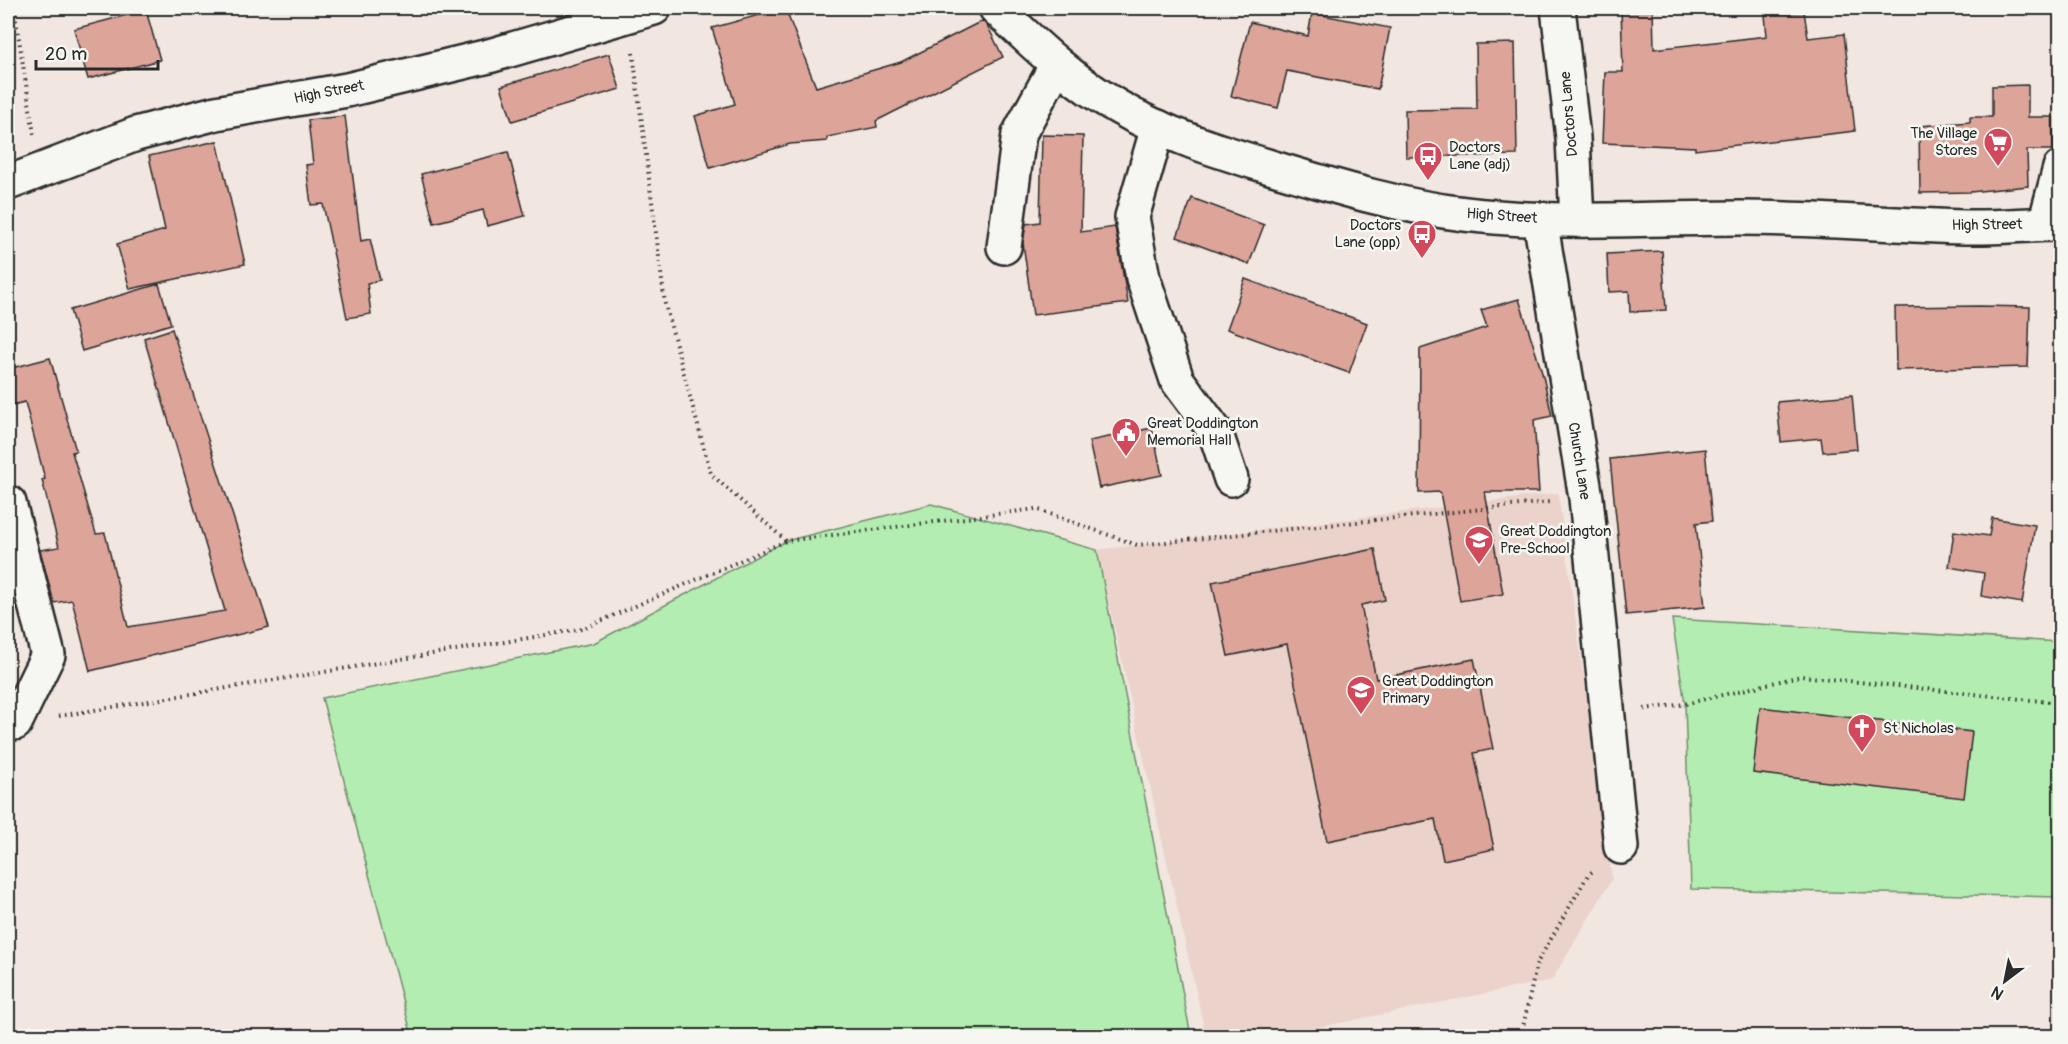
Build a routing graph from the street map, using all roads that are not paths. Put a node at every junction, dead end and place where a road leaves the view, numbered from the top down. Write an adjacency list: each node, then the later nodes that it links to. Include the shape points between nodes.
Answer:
1 (996, 8): 4 (main road, High Street)
2 (1558, 8): 9 (main road, Doctors Lane, via 1573,138)
3 (641, 12): 7 (main road, High Street, via 489,56 358,88 216,113 136,134)
4 (1057, 64): 5 (main road, High Street, via 1119,108); 11 (main road, via 1019,134)
5 (1158, 127): 8 (main road, High Street, via 1236,156 1376,197 1464,214); 12 (main road, via 1132,218 1143,278 1178,380 1215,431)
6 (2061, 168): 10 (main road)
7 (8, 183)
8 (1540, 219): 9 (main road, High Street); 15 (main road, Church Lane, via 1586,498)
9 (1576, 220): 10 (main road, High Street, via 1742,218 1968,227)
10 (2053, 224)
11 (1004, 248)
12 (1231, 479)
13 (9, 503): 14 (main road, via 48,655)
14 (11, 723)
15 (1621, 847)

